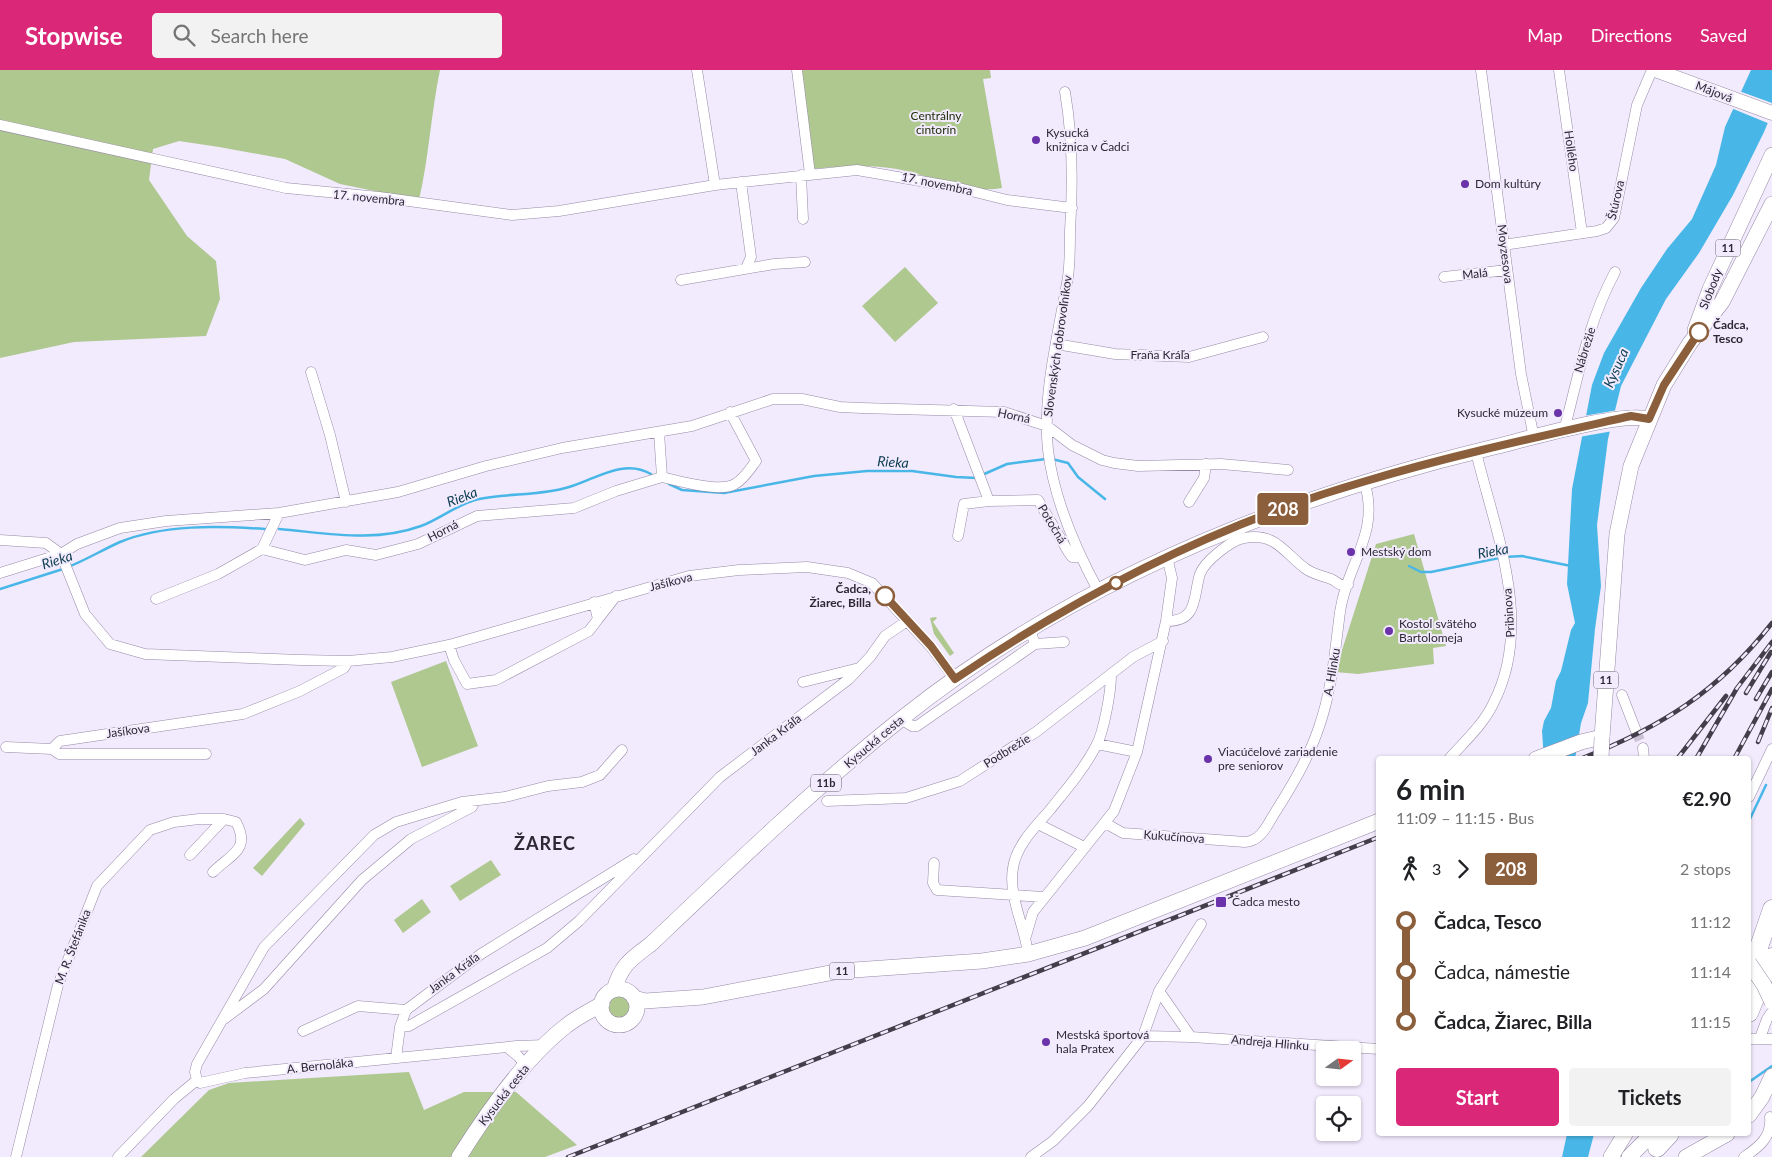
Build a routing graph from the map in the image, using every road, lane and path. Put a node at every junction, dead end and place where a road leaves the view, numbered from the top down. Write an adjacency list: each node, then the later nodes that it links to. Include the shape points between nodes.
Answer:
1 (697, 70): 13 (street)
2 (797, 70): 11 (street)
3 (1480, 70): 18 (street, Moyzesova)
4 (1559, 70): 17 (street, Hollého)
5 (1652, 70): 17 (street, Štúrova, via 1633,120 1614,218 1606,228)
6 (1656, 70): 8 (main road, Májová)
7 (1065, 92): 15 (street, Slovenských dobrovoľníkov, via 1071,123)
8 (1772, 113)
9 (0, 125): 13 (street, 17. novembra, via 286,188 512,215 559,211)
10 (1772, 154): 26 (main road, Slobody / 11, via 1710,289)
11 (806, 175): 12 (street, 17. novembra); 15 (street, 17. novembra, via 857,170 955,186 1007,200); 16 (street)
12 (741, 182): 13 (street, 17. novembra); 20 (street, via 751,257)
13 (715, 185)
14 (1772, 204): 26 (main road, Slobody / 11, via 1722,302)
15 (1072, 208): 27 (street, Slovenských dobrovoľníkov, via 1068,274)
16 (803, 219)
17 (1582, 233): 18 (street, Štúrova)
18 (1503, 245): 21 (street, Moyzesova)
19 (805, 262): 20 (street)
20 (746, 268): 24 (street)
21 (1507, 270): 23 (street, Malá); 35 (street, Moyzesova, via 1520,374)
22 (1615, 272): 33 (street, Nábrežie, via 1603,295 1578,372)
23 (1444, 277)
24 (681, 280)
25 (1263, 337): 27 (street, Fraňa Kráľa, via 1189,356 1115,354)
26 (1690, 343): 31 (main road, Slobody / 11, via 1664,385)
27 (1056, 344): 32 (street, Slovenských dobrovoľníkov)
28 (311, 372): 42 (street)
29 (954, 410): 30 (street, Horná, via 847,407 788,398 759,402); 32 (street, Horná, via 1004,412); 41 (street)
30 (730, 412): 34 (street, Horná, via 692,426); 39 (street, Horná, via 756,460 746,474 734,485 718,487)
31 (1649, 419): 33 (main road, 11b, via 1630,417); 72 (main road, 11, via 1631,466 1621,506)
32 (1047, 426): 37 (street, Horná, via 1072,445 1108,462 1138,466); 49 (street, Slovenských dobrovoľníkov, via 1052,473)
33 (1567, 430): 35 (main road, 11b)
34 (659, 432): 39 (street); 42 (street, Horná, via 562,448 398,492)
35 (1534, 438): 36 (main road, 11b)
36 (1476, 452): 40 (main road, 11b); 81 (street, Pribinova, via 1504,562 1511,648 1494,703)
37 (1206, 464): 38 (street, Horná); 43 (street, via 1204,478)
38 (1288, 470)
39 (662, 477): 47 (street, Horná, via 574,508 477,516 418,544 376,555 346,550 304,560)
40 (1364, 481): 50 (main road, 11b, via 1257,518); 52 (street, A. Hlinku, via 1370,498 1369,524)
41 (989, 500): 45 (street, Potočná, via 964,504); 49 (street, Potočná, via 1038,500 1069,554)
42 (346, 502): 44 (street, Horná)
43 (1189, 502)
44 (279, 513): 47 (street); 48 (street, Horná, via 166,521 120,528 77,544)
45 (958, 536)
46 (0, 540): 48 (street, via 46,543)
47 (262, 549): 55 (street, via 218,574)
48 (63, 556): 51 (street, Horná); 64 (street, Jašíkova, via 85,614 110,644 145,654)
49 (1081, 557): 53 (street, Slovenských dobrovoľníkov)
50 (1167, 557): 53 (main road, 11b); 59 (street, via 1172,578)
51 (0, 573)
52 (1348, 585): 59 (street, via 1340,586 1307,570 1275,541 1244,538 1221,550 1205,566 1188,614); 92 (street, A. Hlinku, via 1340,611 1327,698 1316,736 1297,777 1263,831 1257,839)
53 (1099, 592): 60 (main road, Kysucká cesta / 11b)
54 (616, 596): 56 (street, Jašíkova); 57 (street); 58 (street, Jašíkova, via 689,576 739,570 820,568 864,579 879,589)
55 (156, 599)
56 (594, 602): 57 (street); 63 (street, Jašíkova)
57 (598, 619): 63 (street, via 589,632 496,680 467,684)
58 (907, 621): 65 (street, Janka Kráľa, via 885,636); 67 (street, Jašíkova, via 931,646)
59 (1166, 621): 61 (street)
60 (1033, 637): 62 (street); 67 (main road, Kysucká cesta / 11b); 70 (street, via 916,726)
61 (1163, 641): 66 (street, Podbrežie, via 1133,657); 79 (street)
62 (1064, 642)
63 (449, 645): 64 (street, Jašíkova, via 392,657)
64 (348, 661): 75 (street, Jašíkova, via 344,668 300,691 243,714 60,742)
65 (860, 668): 68 (street); 94 (street, Janka Kráľa, via 849,680 720,777)
66 (1111, 675): 73 (street, via 1111,688); 87 (street, Podbrežie, via 1036,732 960,781 906,798)
67 (955, 679): 70 (main road, Kysucká cesta / 11b)
68 (803, 682)
69 (1622, 695): 71 (street)
70 (900, 719): 108 (main road, Kysucká cesta / 11b, via 792,812 624,966 619,974)
71 (1636, 730)
72 (1602, 737): 82 (main road); 83 (main road, bridge)
73 (1097, 744): 79 (street); 90 (street, via 1071,785)
74 (6, 747): 75 (street)
75 (52, 748): 80 (street, Jašíkova, via 59,754)
76 (1643, 748): 84 (street)
77 (1772, 749): 85 (street)
78 (622, 750): 86 (street, via 600,775 582,782)
79 (1137, 752): 91 (street, via 1118,803)
80 (206, 754)
81 (1452, 756)
82 (1544, 756)
83 (1601, 756)
84 (1644, 756)
85 (1751, 793)
86 (475, 801): 116 (street, via 472,808 411,840 362,880 264,989); 116 (street, via 396,822 374,835 264,947)
87 (827, 801)
88 (224, 819): 95 (street); 97 (street, via 236,822 242,832 242,845); 137 (street, M. R. Štefánika, via 174,822 150,830 97,886 58,984)
89 (1376, 822): 103 (main road, 11, via 1085,938)
90 (1038, 824): 93 (street); 98 (street, via 1022,846 1013,868)
91 (1105, 824): 92 (street, Kukučínova, via 1122,834); 93 (street)
92 (1245, 842)
93 (1084, 847): 99 (street)
94 (647, 851): 112 (street, Janka Kráľa, via 480,954); 117 (street, Janka Kráľa, via 580,921 547,948 483,986)
95 (190, 855)
96 (934, 863): 98 (street, via 933,883 937,890)
97 (213, 872)
98 (1014, 894): 99 (street); 102 (street)
99 (1044, 897): 102 (street, via 1033,912)
100 (1772, 909): 106 (highway)
101 (1201, 924): 107 (street)
102 (1026, 936): 103 (street)
103 (1028, 954): 109 (main road, 11, via 982,961 840,971)
104 (1772, 957): 111 (highway)
105 (1751, 966): 110 (main road, bridge)
106 (1751, 970)
107 (1159, 991): 119 (street); 120 (street)
108 (625, 993): 109 (main road, 11, via 644,1000); 113 (main road, Kysucká cesta, via 606,995); 115 (main road, Kysucká cesta)
109 (703, 997): 115 (main road, 11)
110 (1772, 1002)
111 (1751, 1008)
112 (406, 1010): 117 (street); 118 (street, via 358,1006)
113 (603, 1011): 115 (main road, 11, via 614,1024 624,1024); 124 (main road, Kysucká cesta, via 574,1019)
114 (1772, 1012): 121 (street)
115 (636, 1014)
116 (219, 1023): 130 (street, via 197,1064)
117 (400, 1028): 127 (street)
118 (303, 1031)
119 (1143, 1036): 120 (street, Andreja Hlinku); 140 (street, via 1088,1106 1054,1141)
120 (1191, 1037): 126 (street, Andreja Hlinku)
121 (1760, 1038): 122 (street); 123 (street)
122 (1751, 1039)
123 (1772, 1039)
124 (549, 1041): 125 (street, A. Bernoláka); 128 (main road, Kysucká cesta)
125 (508, 1048): 127 (street, A. Bernoláka); 128 (street)
126 (1376, 1049)
127 (396, 1058): 130 (street, A. Bernoláka, via 245,1073 200,1083)
128 (526, 1066): 139 (main road, Kysucká cesta)
129 (1772, 1076): 131 (main road)
130 (197, 1080): 138 (street)
131 (1751, 1112)
132 (1771, 1121): 144 (street, via 1764,1140)
133 (1624, 1136): 141 (main road)
134 (1666, 1136): 136 (highway)
135 (1723, 1136): 143 (main road)
136 (1651, 1144): 142 (main road)
137 (16, 1157)
138 (118, 1157)
139 (459, 1157)
140 (1031, 1157)
141 (1611, 1157)
142 (1629, 1157)
143 (1686, 1157)
144 (1744, 1157)

